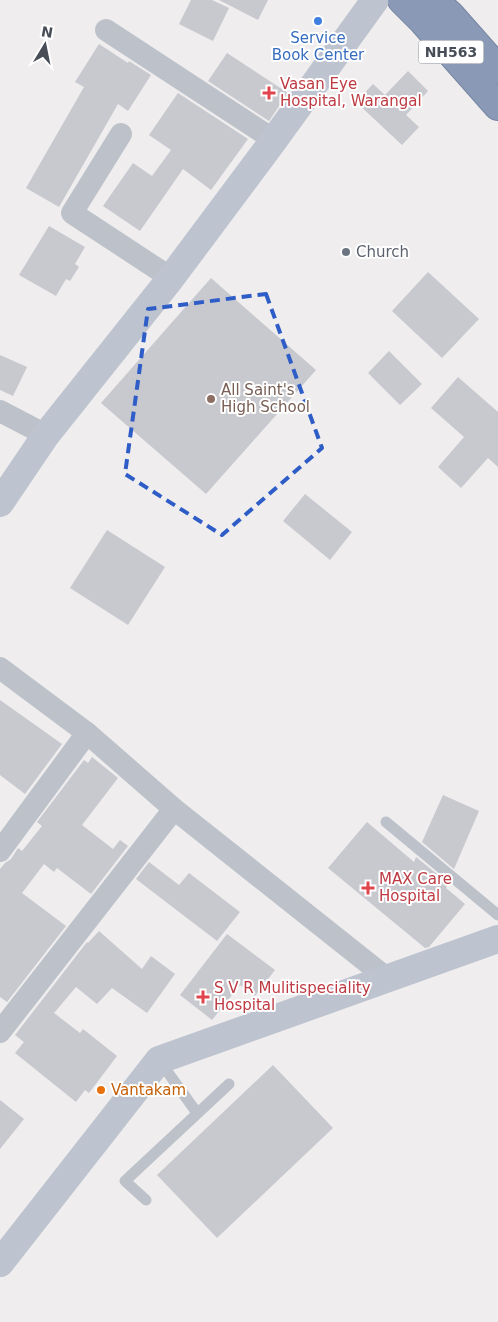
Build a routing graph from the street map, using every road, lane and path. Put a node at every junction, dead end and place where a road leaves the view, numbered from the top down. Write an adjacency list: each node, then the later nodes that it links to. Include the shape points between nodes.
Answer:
1 (375, 0): 8 (street)
2 (402, 0): 6 (highway, NH563)
3 (434, 0): 5 (highway, NH563)
4 (106, 30): 8 (street)
5 (498, 69)
6 (498, 106)
7 (121, 134): 9 (street, via 72,213)
8 (274, 140): 9 (street)
9 (170, 278): 11 (street)
10 (0, 411): 11 (street)
11 (46, 435): 12 (street)
12 (0, 503)
13 (0, 668): 14 (street)
14 (87, 733): 15 (street); 17 (street)
15 (174, 809): 20 (street); 21 (street)
16 (386, 822): 18 (lane)
17 (0, 852)
18 (498, 915)
19 (498, 939): 20 (street)
20 (388, 979): 22 (street)
21 (2, 1026)
22 (159, 1060): 24 (lane); 26 (street)
23 (229, 1084): 24 (lane)
24 (197, 1113): 25 (lane, via 125,1181)
25 (146, 1200)
26 (0, 1264)

